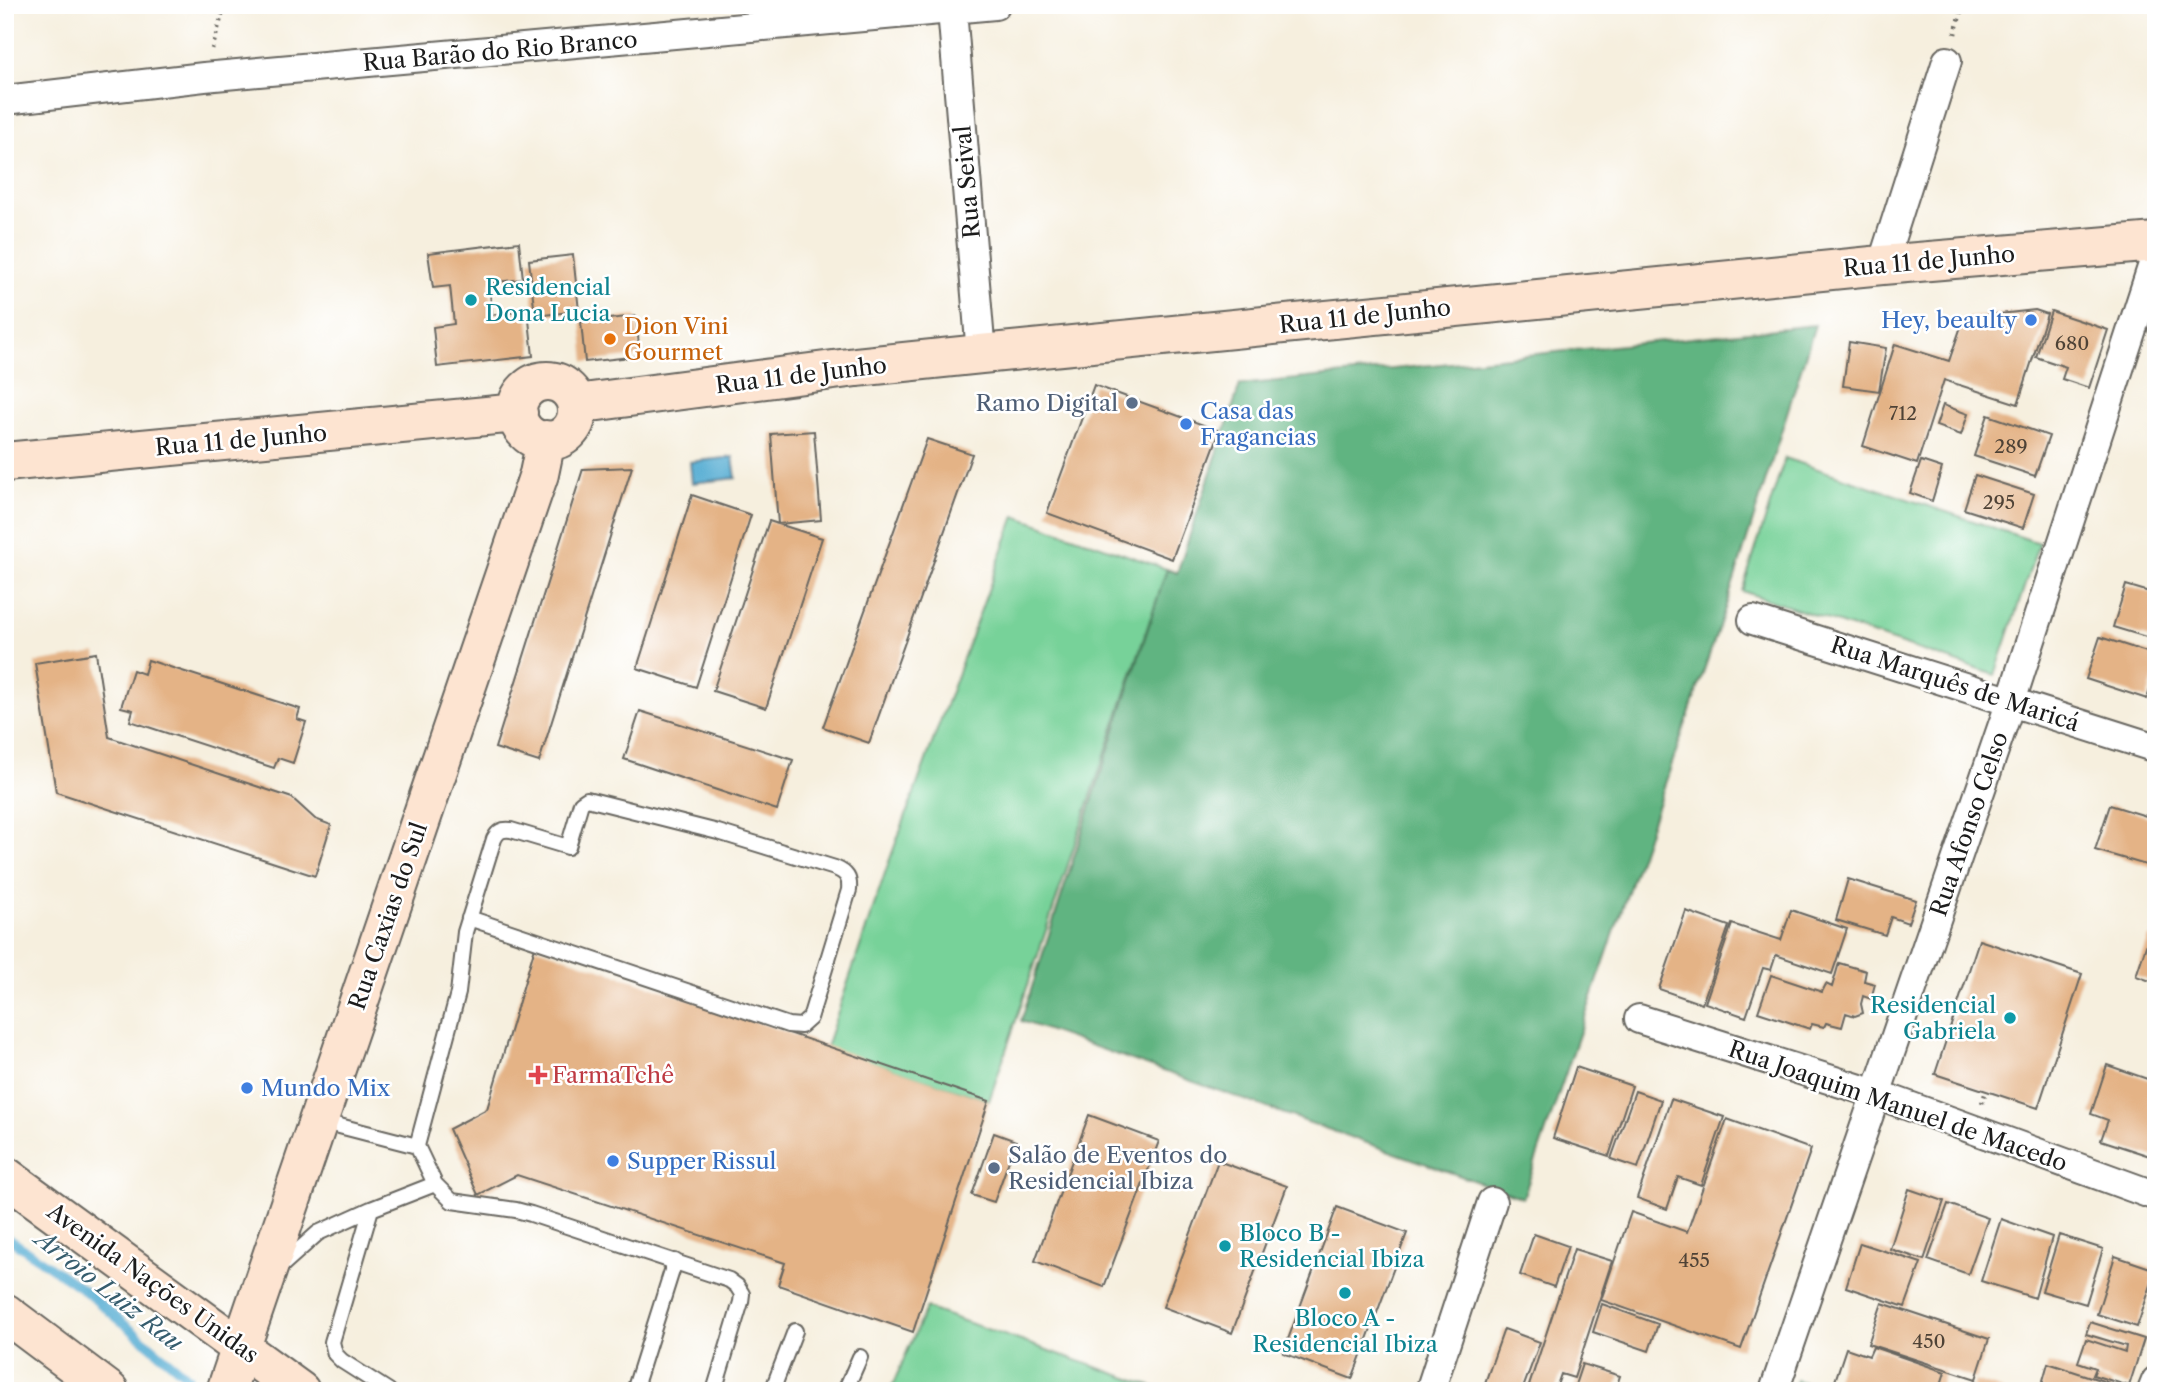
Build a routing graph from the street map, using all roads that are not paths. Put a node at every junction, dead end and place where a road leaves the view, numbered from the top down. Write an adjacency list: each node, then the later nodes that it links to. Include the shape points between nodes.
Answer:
1 (995, 5): 2 (street, Rua Barão do Rio Branco)
2 (952, 10): 4 (street, Rua Barão do Rio Branco, via 204,77); 8 (street, Rua Seival)
3 (1947, 61): 7 (street)
4 (5, 100)
5 (2156, 242): 7 (street, Rua 11 de Junho)
6 (2156, 255): 14 (street, Rua Afonso Celso)
7 (1882, 265): 8 (street, Rua 11 de Junho)
8 (981, 354): 9 (street, Rua 11 de Junho)
9 (576, 404): 10 (street, via 560,383 541,381 524,391); 11 (street, via 576,416 566,433)
10 (518, 413): 11 (street, via 529,435); 12 (street, Rua 11 de Junho)
11 (546, 440): 19 (street, Rua Caxias do Sul, via 539,474)
12 (5, 463)
13 (1753, 620): 14 (street, Rua Marquês de Maricá)
14 (2011, 701): 15 (street, Rua Marquês de Maricá); 18 (street, Rua Afonso Celso)
15 (2156, 748)
16 (469, 918): 16 (lane, via 801,1026 815,1004 849,881 835,868 587,799 581,803 568,847 511,831 497,834); 20 (lane, via 458,993)
17 (1639, 1019): 18 (street, Rua Joaquim Manuel de Macedo)
18 (1876, 1094): 23 (street, Rua Joaquim Manuel de Macedo); 42 (street, Rua Afonso Celso)
19 (319, 1120): 20 (lane); 27 (street, Rua Caxias do Sul)
20 (417, 1146): 22 (lane)
21 (5, 1176): 30 (street, Avenida Nações Unidas)
22 (435, 1184): 25 (lane); 26 (lane, via 452,1201 516,1210)
23 (2156, 1196)
24 (1492, 1202): 41 (street)
25 (371, 1209): 27 (lane, via 318,1233 283,1263); 36 (lane, via 332,1342 335,1354)
26 (675, 1261): 37 (lane); 38 (lane, via 729,1280 741,1294)
27 (257, 1302): 30 (street, Rua Caxias do Sul)
28 (5, 1312): 33 (street)
29 (795, 1331): 39 (lane)
30 (241, 1346): 34 (street, Rua Caxias do Sul); 35 (street, Avenida Nações Unidas)
31 (860, 1357): 40 (lane)
32 (2156, 1381): 43 (street)
33 (110, 1391)
34 (226, 1391)
35 (300, 1391)
36 (389, 1391)
37 (634, 1391)
38 (714, 1391)
39 (772, 1391)
40 (845, 1391)
41 (1430, 1391)
42 (1774, 1391)
43 (2152, 1391)

